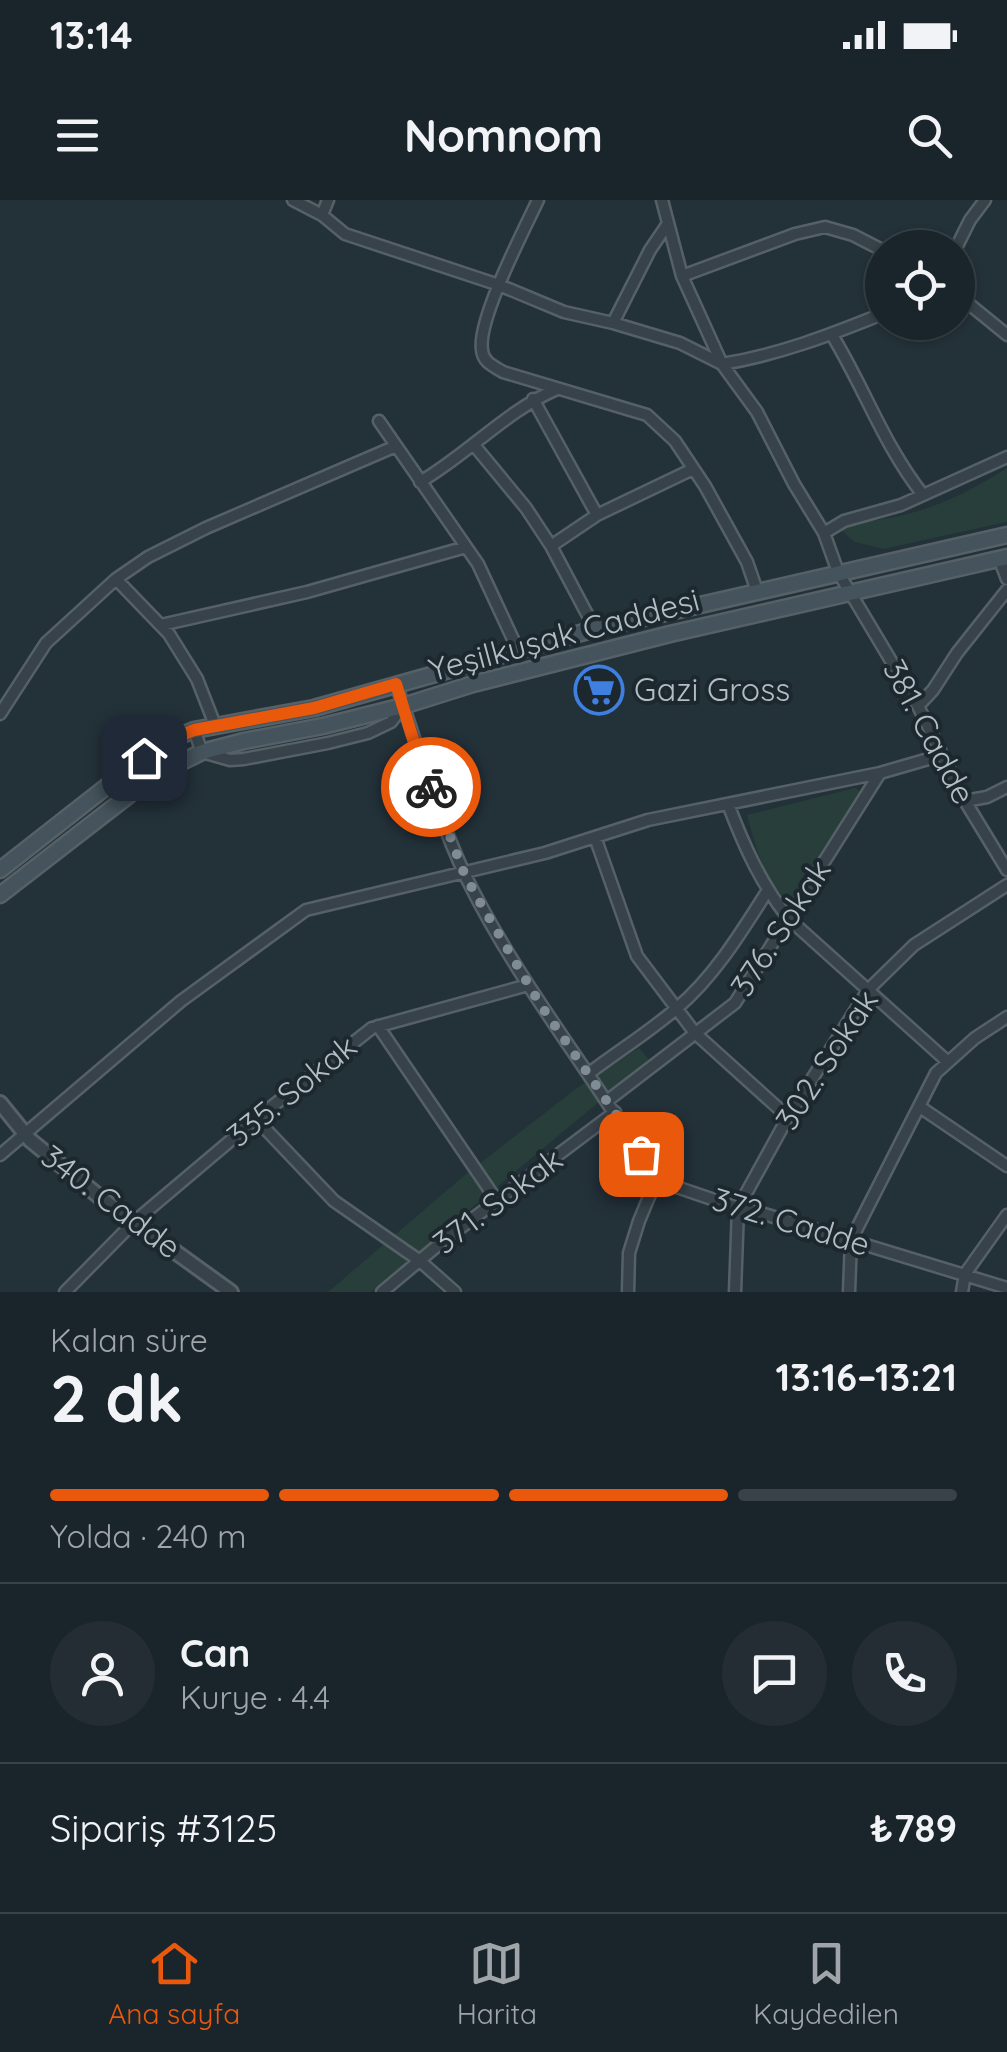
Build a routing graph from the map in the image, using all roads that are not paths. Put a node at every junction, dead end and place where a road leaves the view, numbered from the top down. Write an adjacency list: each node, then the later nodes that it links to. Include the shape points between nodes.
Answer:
1 (293, 200): 6 (street)
2 (328, 200): 6 (street)
3 (538, 200): 11 (street)
4 (662, 200): 7 (street, 381. Cadde)
5 (985, 200): 8 (street)
6 (322, 215): 11 (street, via 346,234)
7 (667, 225): 10 (street, 381. Cadde); 14 (street)
8 (965, 230)
9 (865, 241): 10 (street, via 825,227)
10 (682, 276): 17 (street, 381. Cadde)
11 (498, 285): 14 (street); 18 (street, via 483,333 487,363)
12 (975, 309): 16 (street)
13 (865, 321): 15 (street)
14 (613, 323): 17 (street)
15 (832, 334): 17 (street); 26 (street, via 900,467)
16 (1007, 335)
17 (722, 364): 28 (street, 381. Cadde, via 757,412)
18 (557, 389): 19 (street); 24 (street, via 647,415)
19 (533, 399): 21 (street); 27 (street)
20 (379, 421): 22 (street)
21 (474, 445): 25 (street); 30 (street)
22 (396, 446): 25 (street); 34 (street, via 206,528)
23 (1007, 456): 26 (street)
24 (694, 469): 27 (street); 37 (street)
25 (420, 482): 31 (street)
26 (923, 495): 28 (street)
27 (597, 514): 30 (street)
28 (824, 533): 33 (street, 381. Cadde)
29 (1007, 535): 33 (main road)
30 (551, 546): 40 (street)
31 (466, 547): 39 (street); 41 (street)
32 (1003, 558): 35 (street); 38 (main road, Yeşilkuşak Caddesi)
33 (838, 572): 37 (main road); 38 (street, 381. Cadde)
34 (116, 579): 39 (street); 45 (street, via 46,643)
35 (1007, 579)
36 (1007, 590): 44 (street)
37 (757, 591): 40 (main road)
38 (852, 592): 43 (main road, Yeşilkuşak Caddesi, via 539,666); 44 (street, 381. Cadde)
39 (161, 626): 46 (street, via 197,679)
40 (595, 629): 41 (main road)
41 (518, 650): 42 (main road)
42 (396, 684): 43 (street); 46 (main road)
43 (404, 706): 48 (main road, Yeşilkuşak Caddesi); 59 (street)
44 (918, 706): 49 (street, 381. Cadde)
45 (0, 714)
46 (215, 726): 47 (main road)
47 (194, 730): 48 (street); 50 (main road)
48 (202, 752): 52 (main road, Yeşilkuşak Caddesi)
49 (942, 755): 51 (street); 54 (street, 381. Cadde)
50 (144, 758): 52 (street); 57 (main road)
51 (880, 773): 55 (street); 63 (street, 376. Sokak)
52 (155, 775): 62 (main road, Yeşilkuşak Caddesi)
53 (1007, 787): 54 (street)
54 (964, 801): 58 (street, 381. Cadde)
55 (728, 804): 56 (street); 61 (street)
56 (595, 837): 59 (street); 66 (street, via 636,956)
57 (0, 870)
58 (1007, 870)
59 (464, 873): 64 (street); 78 (street, via 306,910 181,1001)
60 (1007, 885): 65 (street, 302. Sokak, via 914,946)
61 (768, 890): 63 (street); 66 (street)
62 (0, 895)
63 (789, 919): 65 (street); 69 (street, 376. Sokak, via 735,1003)
64 (528, 985): 68 (street, 335. Sokak); 71 (street)
65 (868, 990): 70 (street); 76 (street, 302. Sokak)
66 (676, 1008): 69 (street); 71 (street)
67 (1007, 1016): 70 (street)
68 (378, 1026): 77 (street, 335. Sokak); 82 (street)
69 (695, 1033): 72 (street, 376. Sokak); 76 (street)
70 (948, 1062): 74 (street, via 936,1072)
71 (588, 1074): 72 (street)
72 (607, 1101): 75 (street)
73 (0, 1103): 78 (street, 340. Cadde)
74 (920, 1108): 80 (street); 86 (street)
75 (615, 1112): 81 (street); 82 (street, 371. Sokak)
76 (788, 1117): 83 (street, 302. Sokak)
77 (256, 1118): 85 (street, 335. Sokak); 87 (street, via 334,1200)
78 (25, 1134): 79 (street); 85 (street, 340. Cadde)
79 (0, 1155)
80 (1007, 1166)
81 (656, 1180): 83 (street, 372. Cadde); 94 (street, via 629,1254)
82 (497, 1201): 87 (street, 371. Sokak)
83 (738, 1208): 86 (street, 372. Cadde); 95 (street, 302. Sokak)
84 (1007, 1215): 88 (street)
85 (134, 1222): 90 (street, 335. Sokak); 91 (street, 340. Cadde)
86 (852, 1240): 88 (street, 372. Cadde); 96 (street)
87 (420, 1261): 92 (street, 371. Sokak); 93 (street)
88 (964, 1274): 89 (street, 372. Cadde); 97 (street)
89 (1007, 1288)
90 (65, 1292)
91 (230, 1292)
92 (382, 1292)
93 (456, 1292)
94 (628, 1292)
95 (736, 1292)
96 (849, 1292)
97 (962, 1292)

